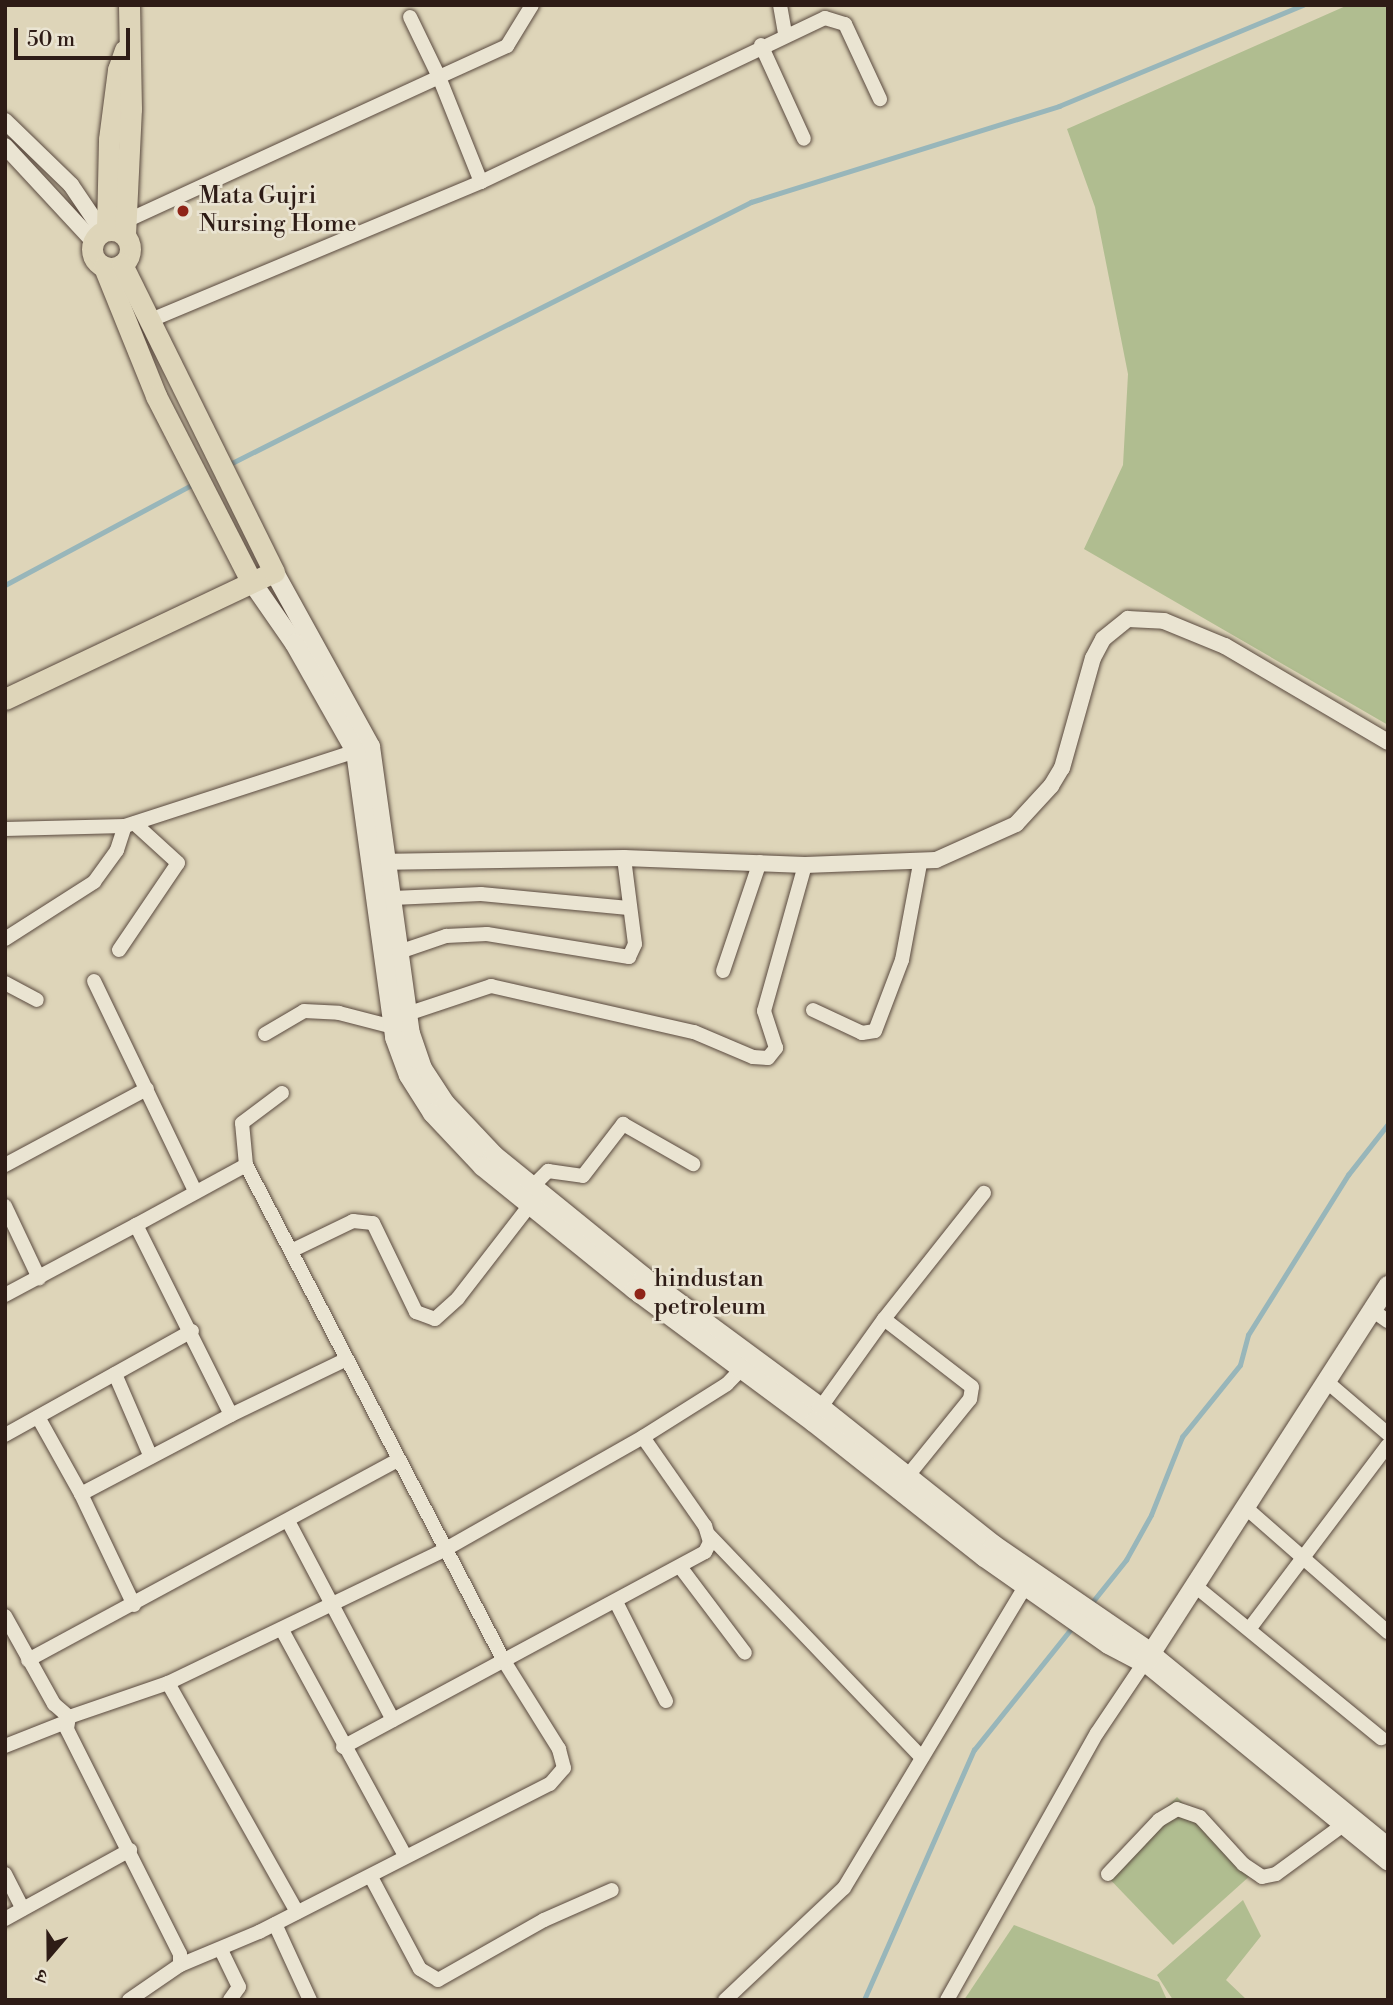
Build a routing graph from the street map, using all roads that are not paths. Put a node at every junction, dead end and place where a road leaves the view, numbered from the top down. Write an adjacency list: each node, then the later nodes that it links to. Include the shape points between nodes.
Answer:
1 (129, 5): 13 (main road)
2 (532, 5): 7 (street, via 507,46)
3 (780, 5): 5 (street)
4 (411, 17): 7 (street)
5 (785, 34): 6 (street); 8 (street, via 825,18 845,24)
6 (761, 45): 10 (street); 12 (street)
7 (439, 77): 12 (street); 13 (street)
8 (880, 99)
9 (5, 121): 13 (street, via 71,185)
10 (804, 139)
11 (5, 146): 13 (street)
12 (481, 182): 15 (street)
13 (111, 232): 14 (main road, via 130,247); 14 (main road, via 94,259)
14 (113, 266): 15 (main road); 17 (main road, via 177,441)
15 (151, 320): 16 (main road)
16 (274, 572): 17 (main road); 20 (main road)
17 (251, 581): 18 (main road); 20 (main road)
18 (5, 699)
19 (1388, 743): 26 (street, via 1214,641 1164,621 1128,619 1103,639 1093,658 1062,768 1051,786 1016,824 982,843)
20 (363, 749): 21 (street); 24 (main road)
21 (129, 824): 22 (street); 30 (street, via 94,882); 31 (street, via 178,863)
22 (5, 829)
23 (624, 858): 24 (street); 25 (street); 29 (street)
24 (381, 862): 28 (main road); 38 (main road)
25 (760, 862): 27 (street); 33 (street)
26 (920, 864): 27 (street); 37 (street, via 902,960 875,1031 862,1033)
27 (805, 865): 38 (street, via 764,1011 776,1048 768,1058 753,1057 694,1032 491,985)
28 (393, 898): 29 (street, via 481,894); 32 (main road)
29 (628, 908): 32 (street, via 635,944 629,957 487,934 446,936)
30 (5, 939)
31 (119, 950)
32 (399, 952): 38 (main road)
33 (723, 971)
34 (94, 981): 40 (street)
35 (5, 984): 36 (street)
36 (37, 1000)
37 (813, 1010)
38 (400, 1020): 39 (street, via 304,1011); 47 (main road, via 408,1074 432,1113 465,1149)
39 (265, 1034)
40 (147, 1089): 43 (street); 45 (street)
41 (282, 1093): 44 (street, via 242,1123)
42 (693, 1164): 47 (street, via 623,1124 583,1176 548,1171)
43 (5, 1165)
44 (246, 1165): 45 (street); 50 (street)
45 (195, 1191): 49 (street)
46 (984, 1193): 55 (street)
47 (530, 1197): 50 (street, via 458,1298 435,1319 416,1312 373,1223 353,1221); 58 (main road)
48 (5, 1206): 51 (street)
49 (136, 1225): 51 (street); 56 (street)
50 (291, 1251): 57 (street)
51 (39, 1278): 53 (street)
52 (1388, 1285): 54 (main road)
53 (5, 1295)
54 (1380, 1315): 60 (main road)
55 (884, 1319): 61 (street); 70 (street, via 972,1387 970,1399)
56 (192, 1331): 59 (street); 62 (street)
57 (345, 1360): 62 (street); 69 (street)
58 (747, 1364): 61 (main road); 66 (street); 79 (main road)
59 (115, 1374): 63 (street); 68 (street)
60 (1326, 1381): 64 (street); 72 (main road)
61 (821, 1407): 70 (main road)
62 (231, 1415): 68 (street)
63 (38, 1417): 65 (street); 71 (street)
64 (1388, 1434)
65 (5, 1435)
66 (643, 1437): 74 (street); 75 (street)
67 (1388, 1445): 76 (street)
68 (151, 1457): 71 (street)
69 (398, 1460): 73 (street); 75 (street)
70 (906, 1478): 81 (main road)
71 (82, 1494): 82 (street)
72 (1245, 1507): 76 (street); 78 (main road)
73 (288, 1521): 82 (street); 83 (street)
74 (709, 1535): 77 (street, via 705,1552); 99 (street)
75 (446, 1549): 83 (street); 91 (street)
76 (1307, 1557): 85 (street); 87 (street)
77 (681, 1568): 80 (street); 88 (street)
78 (1194, 1585): 85 (street); 89 (main road)
79 (1025, 1587): 81 (main road); 99 (street)
80 (616, 1602): 91 (street); 93 (street)
81 (1062, 1603): 89 (main road)
82 (134, 1605): 90 (street)
83 (333, 1606): 86 (street); 95 (street)
84 (5, 1616): 90 (street)
85 (1250, 1628): 96 (street)
86 (282, 1630): 92 (street); 98 (street)
87 (1388, 1632)
88 (745, 1653)
89 (1147, 1657): 100 (street); 101 (street); 119 (street, via 1097,1732)
90 (28, 1660): 94 (street)
91 (504, 1661): 95 (street); 103 (street, via 559,1749 564,1768 550,1784)
92 (168, 1683): 94 (street); 110 (street)
93 (666, 1701)
94 (67, 1720): 97 (street); 102 (street)
95 (393, 1720): 98 (street)
96 (1381, 1738)
97 (5, 1746)
98 (343, 1747): 103 (street)
99 (922, 1758): 118 (street, via 834,1901)
100 (1343, 1825): 104 (street); 106 (street, via 1276,1874 1262,1877 1243,1864 1200,1817 1177,1809 1159,1820)
101 (1388, 1845)
102 (130, 1850): 109 (street); 114 (street, via 180,1954)
103 (405, 1856): 107 (street)
104 (1388, 1863)
105 (5, 1874): 109 (street)
106 (1108, 1874)
107 (371, 1877): 108 (street, via 419,1969 438,1980 544,1920); 110 (street)
108 (612, 1890)
109 (23, 1909): 111 (street)
110 (297, 1912): 112 (street)
111 (5, 1919)
112 (275, 1924): 113 (street); 117 (street)
113 (221, 1950): 114 (street); 116 (street, via 239,1987)
114 (180, 1965): 115 (street)
115 (129, 2000)
116 (230, 2000)
117 (310, 2000)
118 (725, 2000)
119 (947, 2000)

